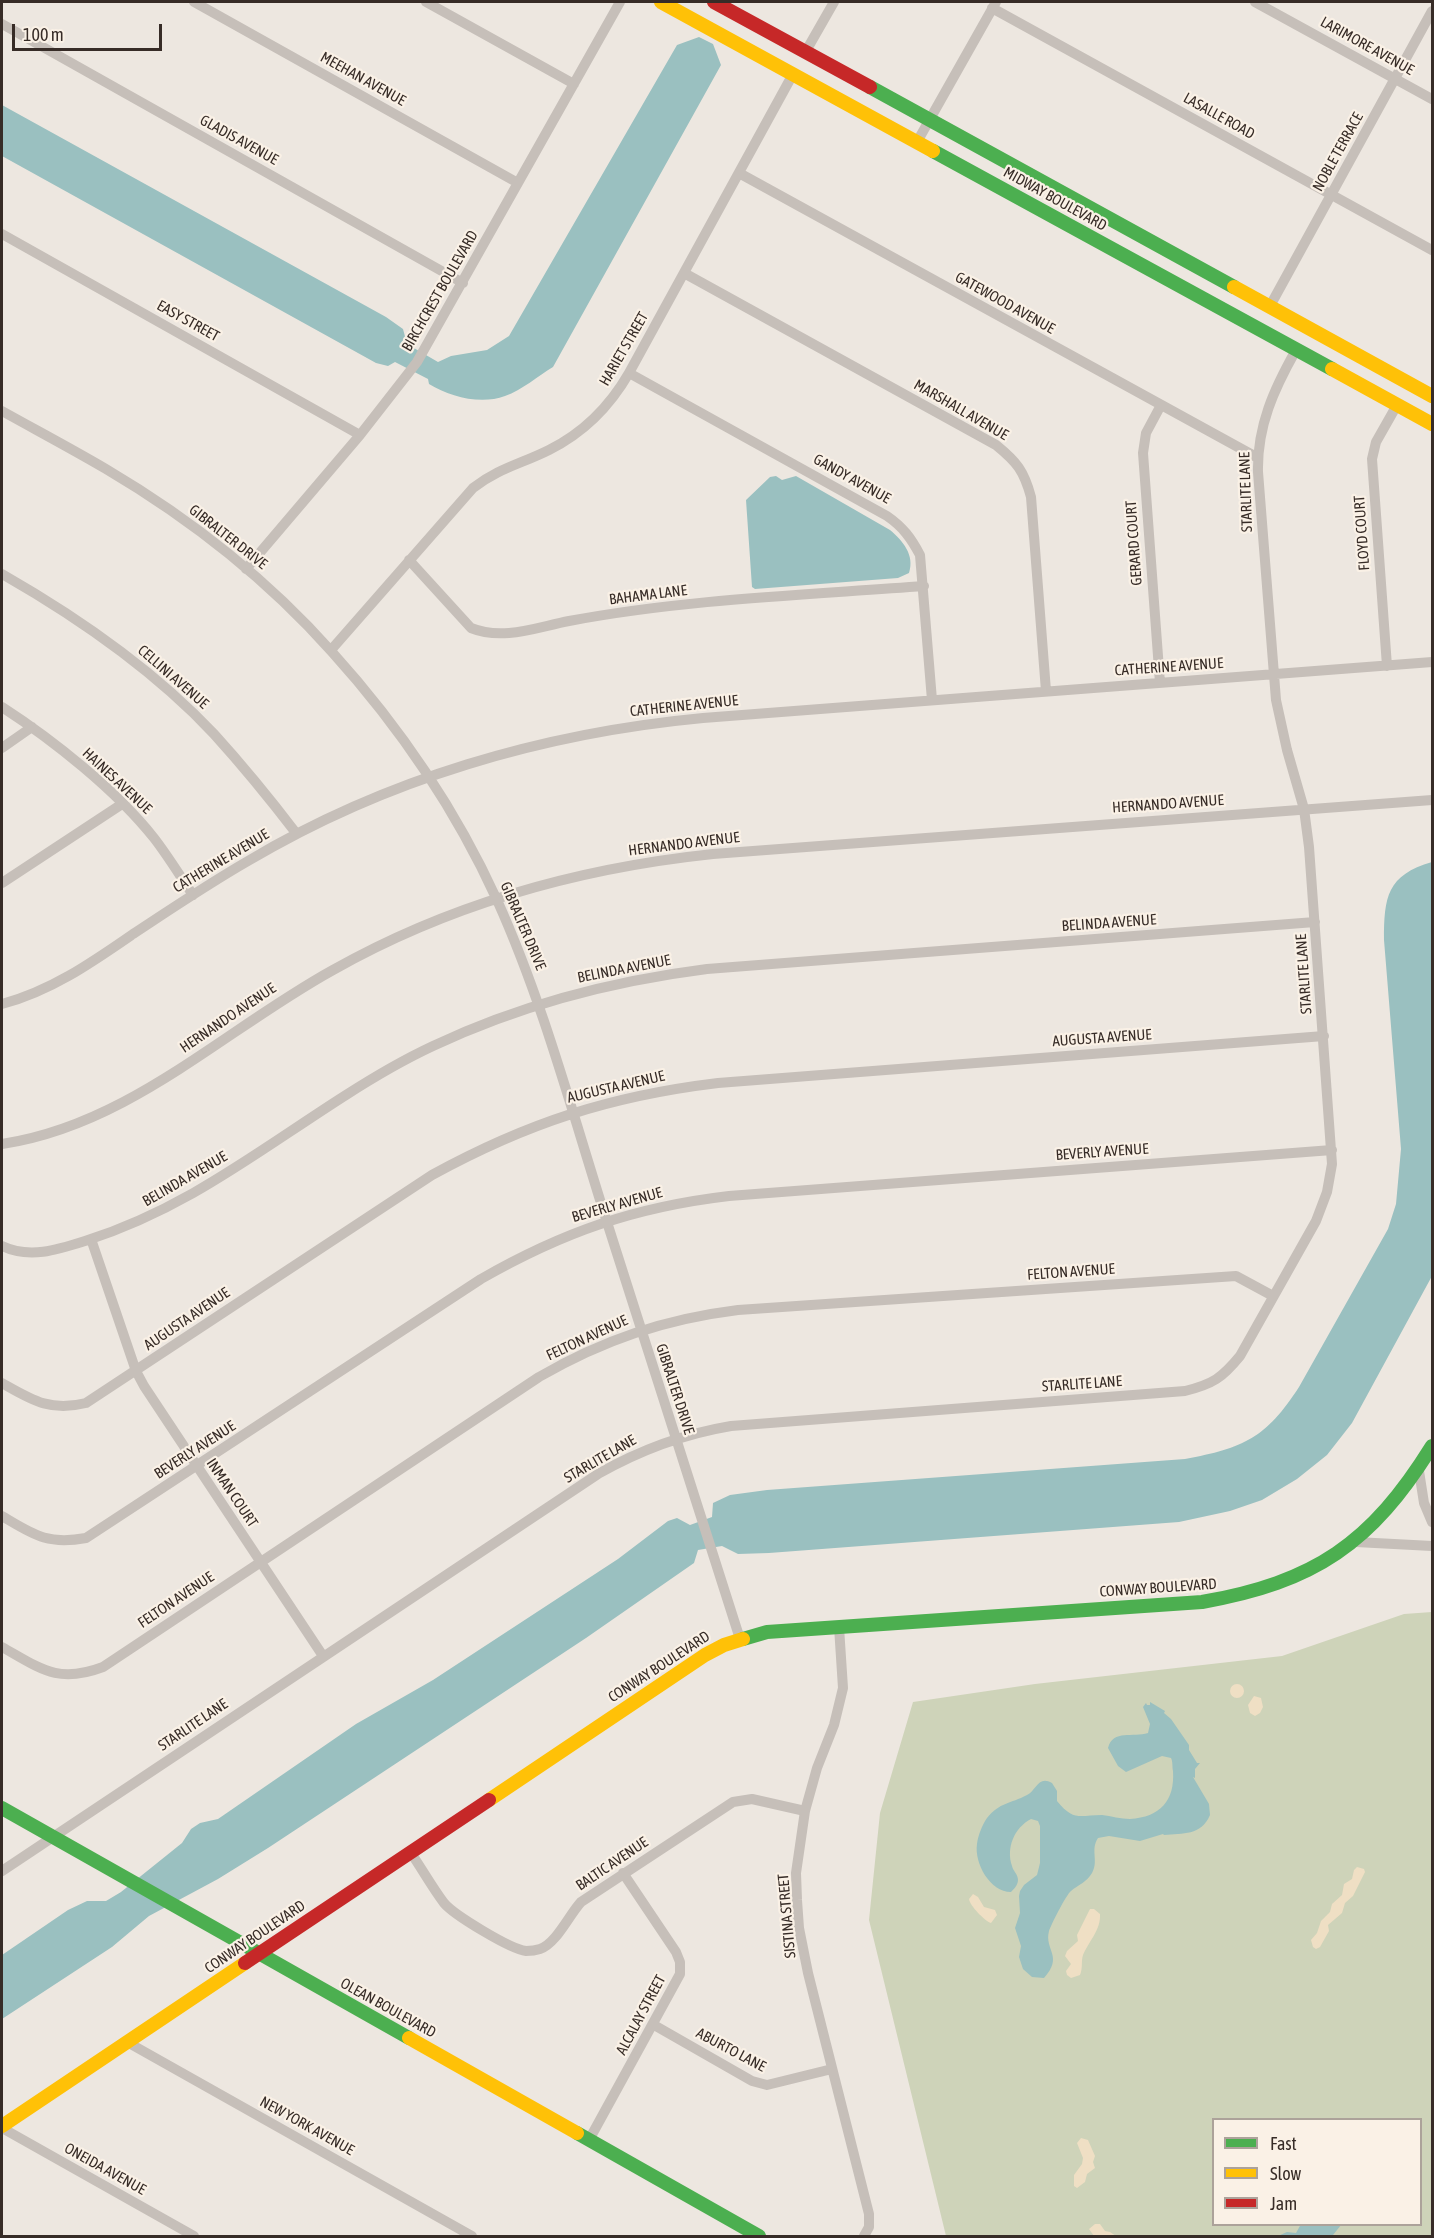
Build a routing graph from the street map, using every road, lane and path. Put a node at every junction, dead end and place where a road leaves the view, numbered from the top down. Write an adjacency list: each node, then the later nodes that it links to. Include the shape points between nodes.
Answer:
1 (194, 2): 19 (street, MEEHAN AVENUE)
2 (426, 2): 14 (street)
3 (620, 2): 14 (street, BIRCHCREST BOULEVARD)
4 (661, 2): 12 (street, MIDWAY BOULEVARD)
5 (714, 2): 11 (street, MIDWAY BOULEVARD)
6 (834, 2): 11 (street)
7 (1255, 2): 13 (street, LARIMORE AVENUE)
8 (994, 5): 16 (street); 20 (street, LASALLE ROAD)
9 (1432, 11): 13 (street, NOBLE TERRACE)
10 (2, 24): 24 (street, GLADIS AVENUE)
11 (806, 51): 16 (street, MIDWAY BOULEVARD)
12 (793, 74): 17 (street, MIDWAY BOULEVARD); 18 (street, HARIET STREET)
13 (1395, 79): 15 (street, LARIMORE AVENUE); 20 (street, NOBLE TERRACE)
14 (573, 84): 19 (street, BIRCHCREST BOULEVARD)
15 (1432, 99)
16 (930, 120): 17 (street); 25 (street, MIDWAY BOULEVARD)
17 (917, 142): 26 (street, MIDWAY BOULEVARD)
18 (739, 173): 23 (street, HARIET STREET); 29 (street, GATEWOOD AVENUE)
19 (518, 183): 24 (street, BIRCHCREST BOULEVARD)
20 (1332, 195): 22 (street, LASALLE ROAD); 25 (street, NOBLE TERRACE)
21 (2, 234): 33 (street, EASY STREET)
22 (1432, 250)
23 (684, 273): 27 (street, HARIET STREET); 44 (street, MARSHALL AVENUE, via 996,445 1015,460 1026,477 1031,496)
24 (462, 283): 33 (street, BIRCHCREST BOULEVARD, via 404,381)
25 (1270, 306): 28 (street, MIDWAY BOULEVARD)
26 (1296, 350): 30 (street, MIDWAY BOULEVARD); 34 (street, STARLITE LANE, via 1271,398 1260,434)
27 (629, 373): 35 (street, HARIET STREET, via 608,405 577,433 547,451 500,470 473,488); 38 (street, GANDY AVENUE, via 902,526 920,555)
28 (1432, 396)
29 (1161, 405): 34 (street, GATEWOOD AVENUE); 43 (street, GERARD COURT, via 1146,433 1143,453)
30 (1397, 405): 32 (street, MIDWAY BOULEVARD); 41 (street, FLOYD COURT, via 1376,442 1372,459)
31 (2, 411): 36 (street, GIBRALTER DRIVE, via 150,497)
32 (1432, 424)
33 (360, 435): 36 (street, BIRCHCREST BOULEVARD)
34 (1258, 458): 42 (street, STARLITE LANE)
35 (409, 560): 38 (street, BAHAMA LANE, via 471,628 485,634 653,608); 39 (street, HARIET STREET)
36 (246, 569): 39 (street, GIBRALTER DRIVE)
37 (2, 574): 53 (street, CELLINI AVENUE, via 101,637 170,692 220,741)
38 (924, 586): 45 (street, GANDY AVENUE)
39 (331, 650): 49 (street, GIBRALTER DRIVE)
40 (1432, 662): 41 (street, CATHERINE AVENUE)
41 (1387, 666): 42 (street, CATHERINE AVENUE)
42 (1274, 674): 43 (street, CATHERINE AVENUE); 52 (street, STARLITE LANE, via 1281,725)
43 (1160, 683): 44 (street, CATHERINE AVENUE)
44 (1046, 691): 45 (street, CATHERINE AVENUE)
45 (932, 700): 49 (street, CATHERINE AVENUE, via 629,726 538,744)
46 (2, 707): 47 (street, HAINES AVENUE)
47 (32, 727): 48 (street); 51 (street, HAINES AVENUE)
48 (2, 748)
49 (428, 776): 53 (street, CATHERINE AVENUE); 56 (street, GIBRALTER DRIVE)
50 (1432, 800): 52 (street, HERNANDO AVENUE)
51 (122, 804): 54 (street); 55 (street, HAINES AVENUE, via 153,837)
52 (1304, 809): 56 (street, HERNANDO AVENUE, via 692,856 586,874); 57 (street, STARLITE LANE)
53 (296, 833): 55 (street, CATHERINE AVENUE)
54 (2, 883)
55 (192, 895): 58 (street, CATHERINE AVENUE, via 81,969 32,994)
56 (496, 898): 59 (street, GIBRALTER DRIVE); 62 (street, HERNANDO AVENUE, via 405,933 333,969 109,1110 47,1134)
57 (1315, 922): 59 (street, BELINDA AVENUE, via 708,969 624,982); 60 (street, STARLITE LANE)
58 (2, 1004)
59 (538, 1004): 61 (street, GIBRALTER DRIVE); 65 (street, BELINDA AVENUE, via 408,1059 193,1194 143,1220)
60 (1324, 1036): 61 (street, AUGUSTA AVENUE, via 718,1083 646,1093); 63 (street, STARLITE LANE)
61 (572, 1112): 64 (street, GIBRALTER DRIVE); 69 (street, AUGUSTA AVENUE, via 496,1142 432,1175)
62 (2, 1144)
63 (1332, 1150): 64 (street, BEVERLY AVENUE, via 729,1196); 67 (street, STARLITE LANE, via 1323,1206)
64 (607, 1220): 68 (street, GIBRALTER DRIVE); 73 (street, BEVERLY AVENUE, via 543,1246 481,1279)
65 (91, 1239): 66 (street, BELINDA AVENUE, via 47,1252 28,1253); 69 (street, INMAN COURT)
66 (2, 1246)
67 (1273, 1296): 68 (street, FELTON AVENUE, via 1236,1276 738,1310); 71 (street, STARLITE LANE, via 1240,1356 1226,1374 1207,1386 1185,1391 749,1424)
68 (641, 1329): 71 (street, GIBRALTER DRIVE); 79 (street, FELTON AVENUE, via 589,1350 539,1377)
69 (136, 1371): 70 (street, AUGUSTA AVENUE, via 96,1398 65,1408 32,1400); 73 (street, INMAN COURT)
70 (2, 1383)
71 (675, 1438): 81 (street, GIBRALTER DRIVE); 83 (street, STARLITE LANE, via 598,1474)
72 (1432, 1446): 74 (street, CONWAY BOULEVARD)
73 (197, 1467): 75 (street, BEVERLY AVENUE, via 86,1538 65,1542 44,1539); 79 (street, INMAN COURT)
74 (1419, 1471): 76 (street, via 1424,1503); 77 (street, CONWAY BOULEVARD)
75 (2, 1516)
76 (1432, 1522)
77 (1356, 1542): 78 (street); 80 (street, CONWAY BOULEVARD, via 1297,1578 1227,1599)
78 (1432, 1546)
79 (260, 1562): 82 (street, FELTON AVENUE, via 103,1667 84,1674 49,1672); 83 (street, INMAN COURT)
80 (839, 1627): 81 (street, CONWAY BOULEVARD, via 767,1632); 85 (street, SISTINA STREET, via 843,1688)
81 (740, 1639): 87 (street, CONWAY BOULEVARD, via 705,1655)
82 (2, 1647)
83 (323, 1656): 86 (street, STARLITE LANE)
84 (2, 1808): 86 (street, OLEAN BOULEVARD)
85 (805, 1811): 89 (street, BALTIC AVENUE, via 752,1799 733,1802); 93 (street, SISTINA STREET, via 796,1873 799,1928)
86 (52, 1837): 88 (street, STARLITE LANE); 90 (street, OLEAN BOULEVARD)
87 (411, 1853): 89 (street, BALTIC AVENUE, via 456,1914 526,1951 551,1944 582,1902); 90 (street, CONWAY BOULEVARD)
88 (2, 1871)
89 (623, 1873): 91 (street, ALCALAY STREET, via 680,1962 680,1974)
90 (259, 1954): 92 (street, CONWAY BOULEVARD); 95 (street, OLEAN BOULEVARD)
91 (654, 2025): 93 (street, ABURTO LANE, via 752,2081 767,2085); 95 (street, ALCALAY STREET)
92 (127, 2042): 94 (street, CONWAY BOULEVARD); 97 (street, NEW YORK AVENUE)
93 (832, 2069): 99 (street, SISTINA STREET, via 869,2214)
94 (2, 2127): 96 (street, ONEIDA AVENUE)
95 (589, 2140): 98 (street, OLEAN BOULEVARD)
96 (194, 2236)
97 (472, 2236)
98 (759, 2236)
99 (864, 2236)

